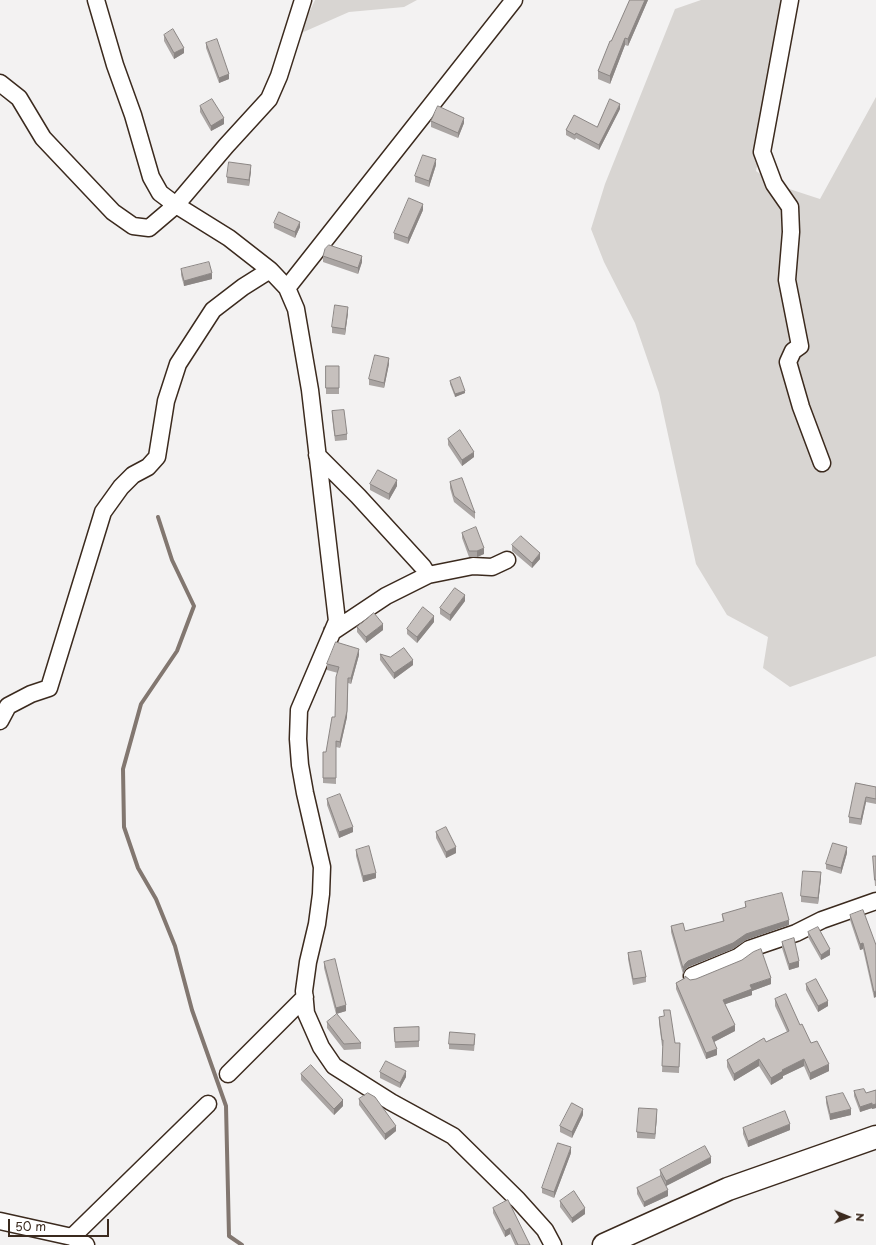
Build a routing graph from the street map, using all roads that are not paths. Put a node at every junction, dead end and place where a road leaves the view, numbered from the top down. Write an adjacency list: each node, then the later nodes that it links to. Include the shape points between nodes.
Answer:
1 (96, 0): 6 (street, via 151,177 160,193)
2 (303, 0): 6 (street, via 270,99)
3 (514, 0): 8 (street)
4 (790, 0): 10 (street, via 762,152 774,184 790,207 791,232 787,280 800,346 788,362 801,407)
5 (0, 82): 6 (street, via 19,98 43,138 113,212 133,226 149,228)
6 (176, 205): 7 (street, via 229,238)
7 (270, 270): 8 (street); 14 (street, via 213,310 178,364 166,402 157,457 121,487 103,512 49,688 8,706)
8 (287, 288): 9 (street, via 296,309 310,390)
9 (317, 455): 12 (street, via 358,496); 13 (street, via 336,621)
10 (822, 463)
11 (507, 560): 12 (street, via 492,567 473,566)
12 (428, 575): 13 (street, via 386,596)
13 (332, 632): 17 (street, via 299,710 300,765 322,867 319,909 308,962)
14 (0, 722)
15 (876, 901): 16 (street, via 749,949 738,957)
16 (692, 976)
17 (305, 997): 18 (street); 23 (street, via 306,1013 320,1047 334,1066 453,1136 518,1200 545,1230)
18 (228, 1074)
19 (208, 1104): 22 (street)
20 (876, 1137): 24 (street, via 728,1189)
21 (0, 1222): 22 (street)
22 (79, 1241)
23 (553, 1245)
24 (604, 1245)

